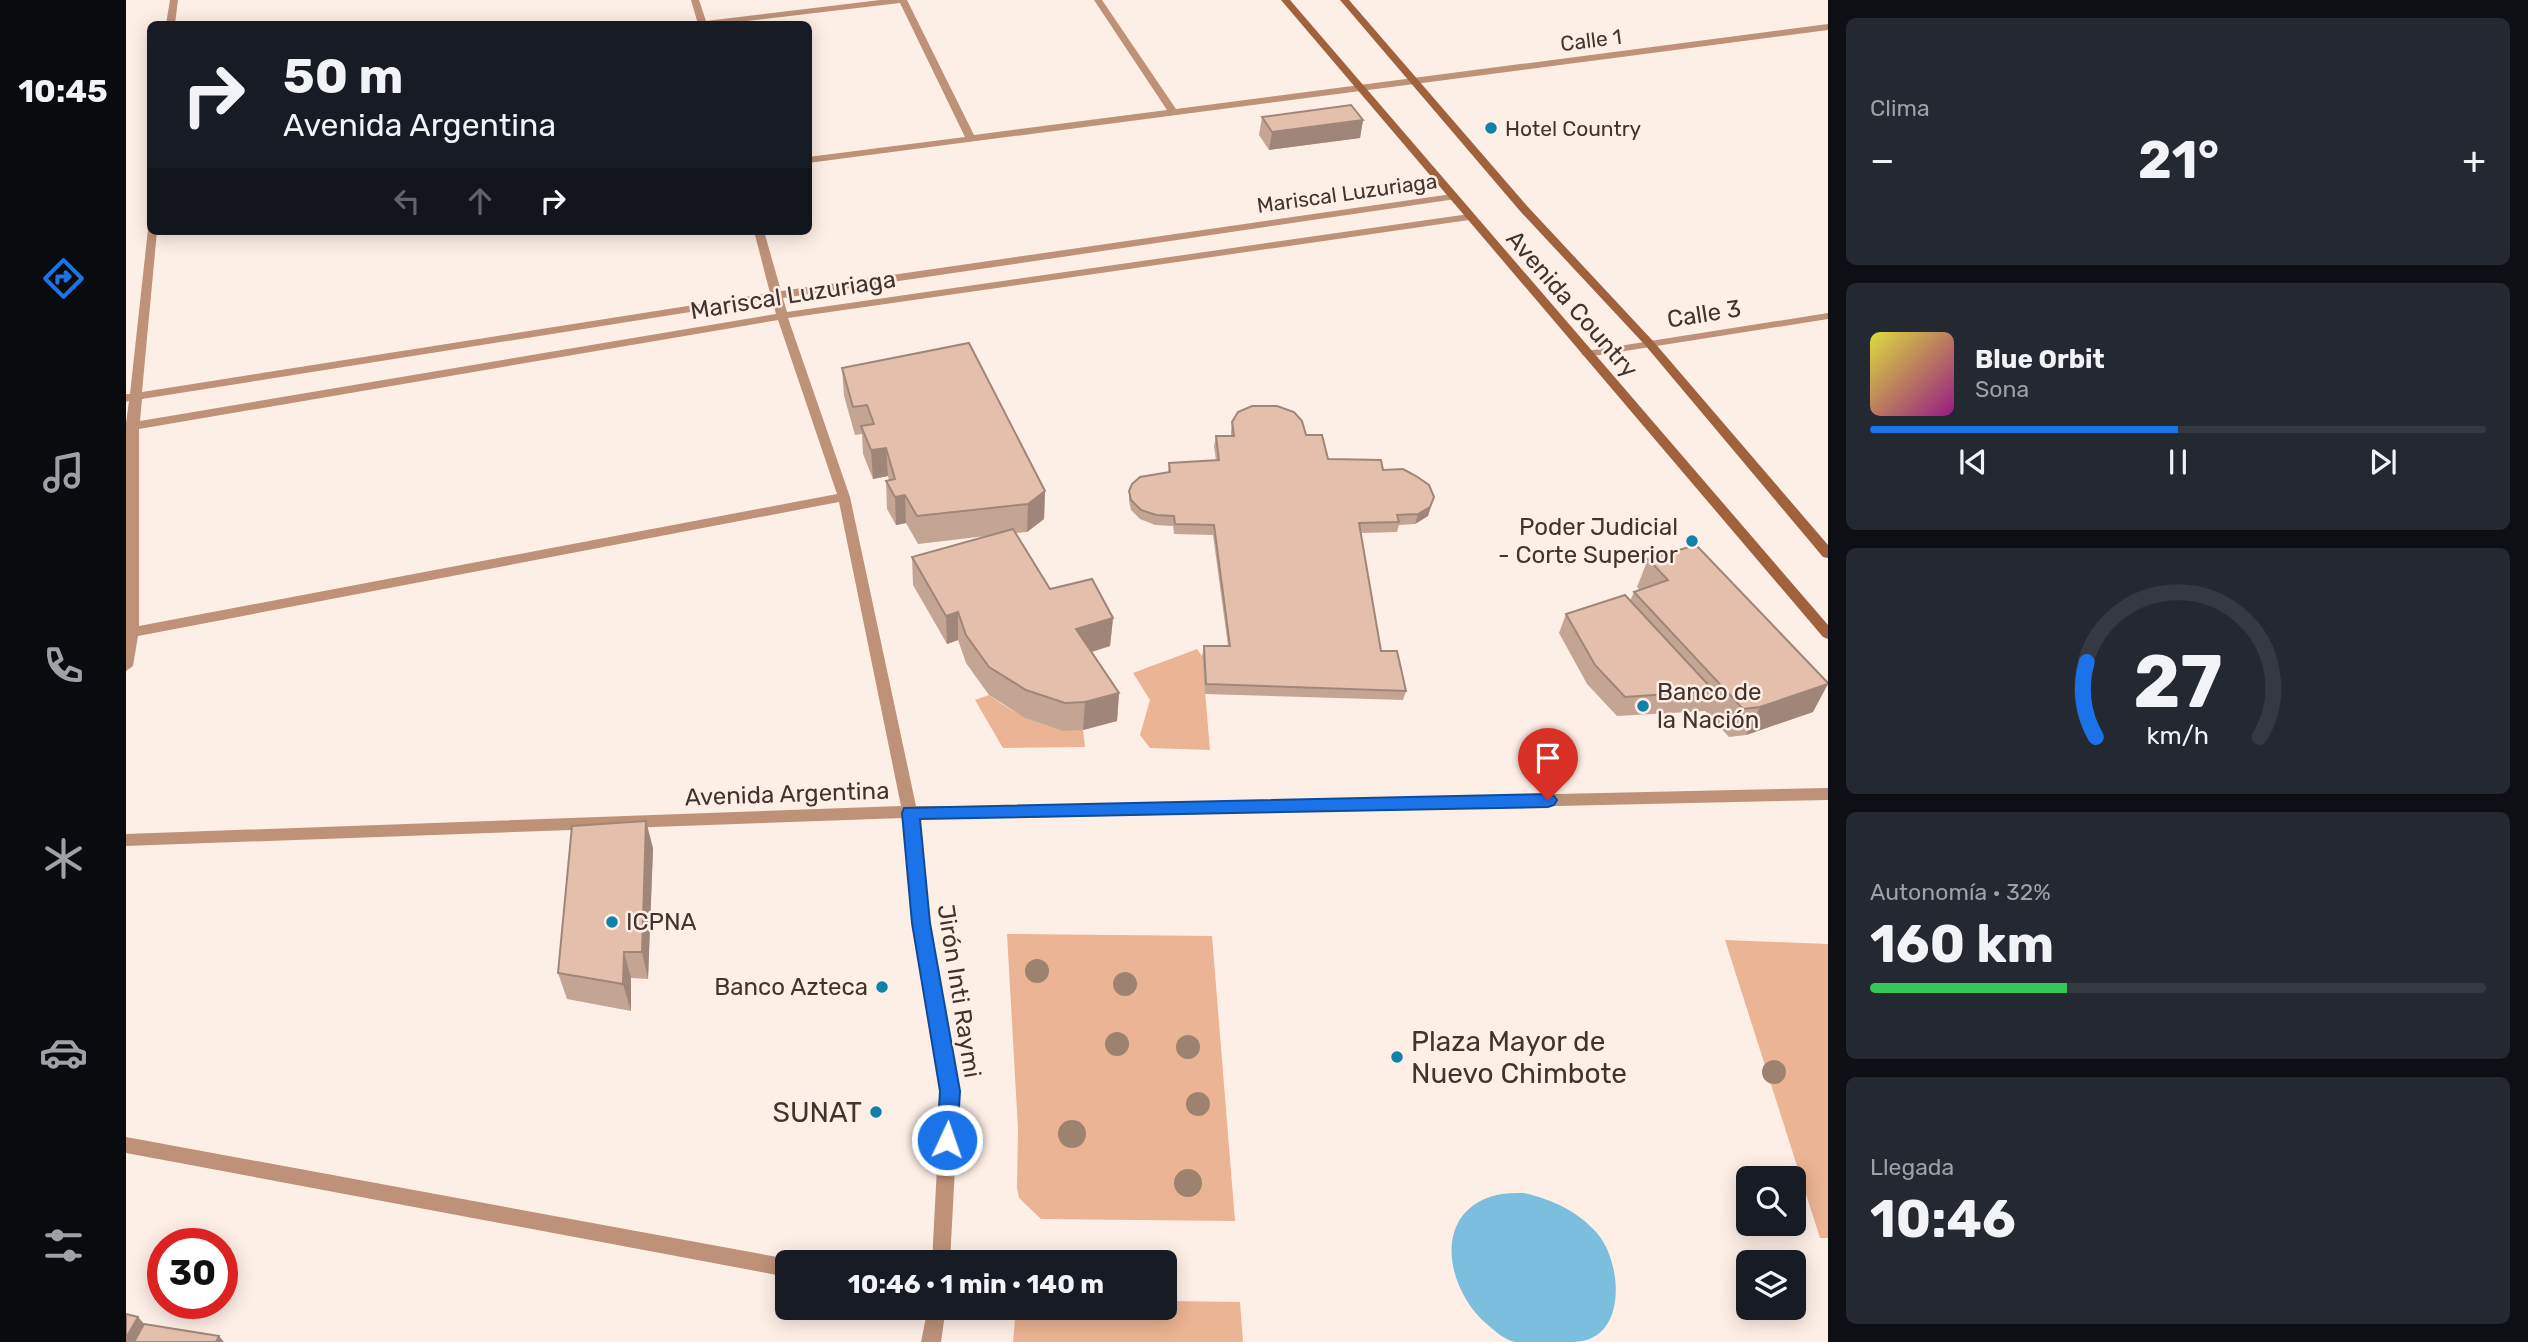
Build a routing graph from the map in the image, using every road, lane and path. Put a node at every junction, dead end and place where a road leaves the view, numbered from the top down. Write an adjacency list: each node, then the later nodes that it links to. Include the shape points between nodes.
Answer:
1 (174, 0): 7 (street)
2 (695, 0): 8 (street)
3 (902, 0): 9 (street); 14 (street)
4 (1098, 0): 13 (street)
5 (1285, 0): 12 (main road, Avenida Country)
6 (1344, 0): 11 (main road, Avenida Country)
7 (171, 21)
8 (701, 21)
9 (727, 21)
10 (1828, 27): 11 (street, Calle 1)
11 (1413, 80): 12 (street, Calle 1); 23 (main road, Avenida Country)
12 (1359, 88): 13 (street, Calle 1); 16 (main road, Avenida Country)
13 (1173, 112): 14 (street, Calle 1)
14 (970, 137): 15 (street, Calle 1)
15 (812, 159)
16 (1452, 197): 17 (main road, Avenida Country); 20 (street, Mariscal Luzuriaga)
17 (1469, 217): 21 (street, Mariscal Luzuriaga); 24 (main road, Avenida Country)
18 (151, 235): 25 (street)
19 (760, 235): 20 (street, Jirón Inti Raymi)
20 (777, 295): 21 (street, Jirón Inti Raymi); 25 (street, Mariscal Luzuriaga)
21 (782, 316): 26 (street, Mariscal Luzuriaga); 27 (street, Jirón Inti Raymi)
22 (1828, 316): 23 (street, Calle 3)
23 (1649, 344): 24 (street, Calle 3); 28 (main road, Avenida Country)
24 (1587, 354): 30 (main road, Avenida Country)
25 (131, 398): 26 (street)
26 (130, 427): 29 (street)
27 (844, 496): 29 (street); 33 (street, Jirón Inti Raymi)
28 (1825, 547)
29 (132, 632): 31 (street)
30 (1828, 634)
31 (126, 666)
32 (1828, 794): 33 (street, Avenida Argentina)
33 (910, 813): 34 (street, Avenida Argentina); 36 (street, Jirón Inti Raymi, via 921,923 950,1091)
34 (126, 840)
35 (126, 1145): 37 (street)
36 (942, 1250)
37 (775, 1266)
38 (935, 1320): 39 (street)
39 (932, 1342)

